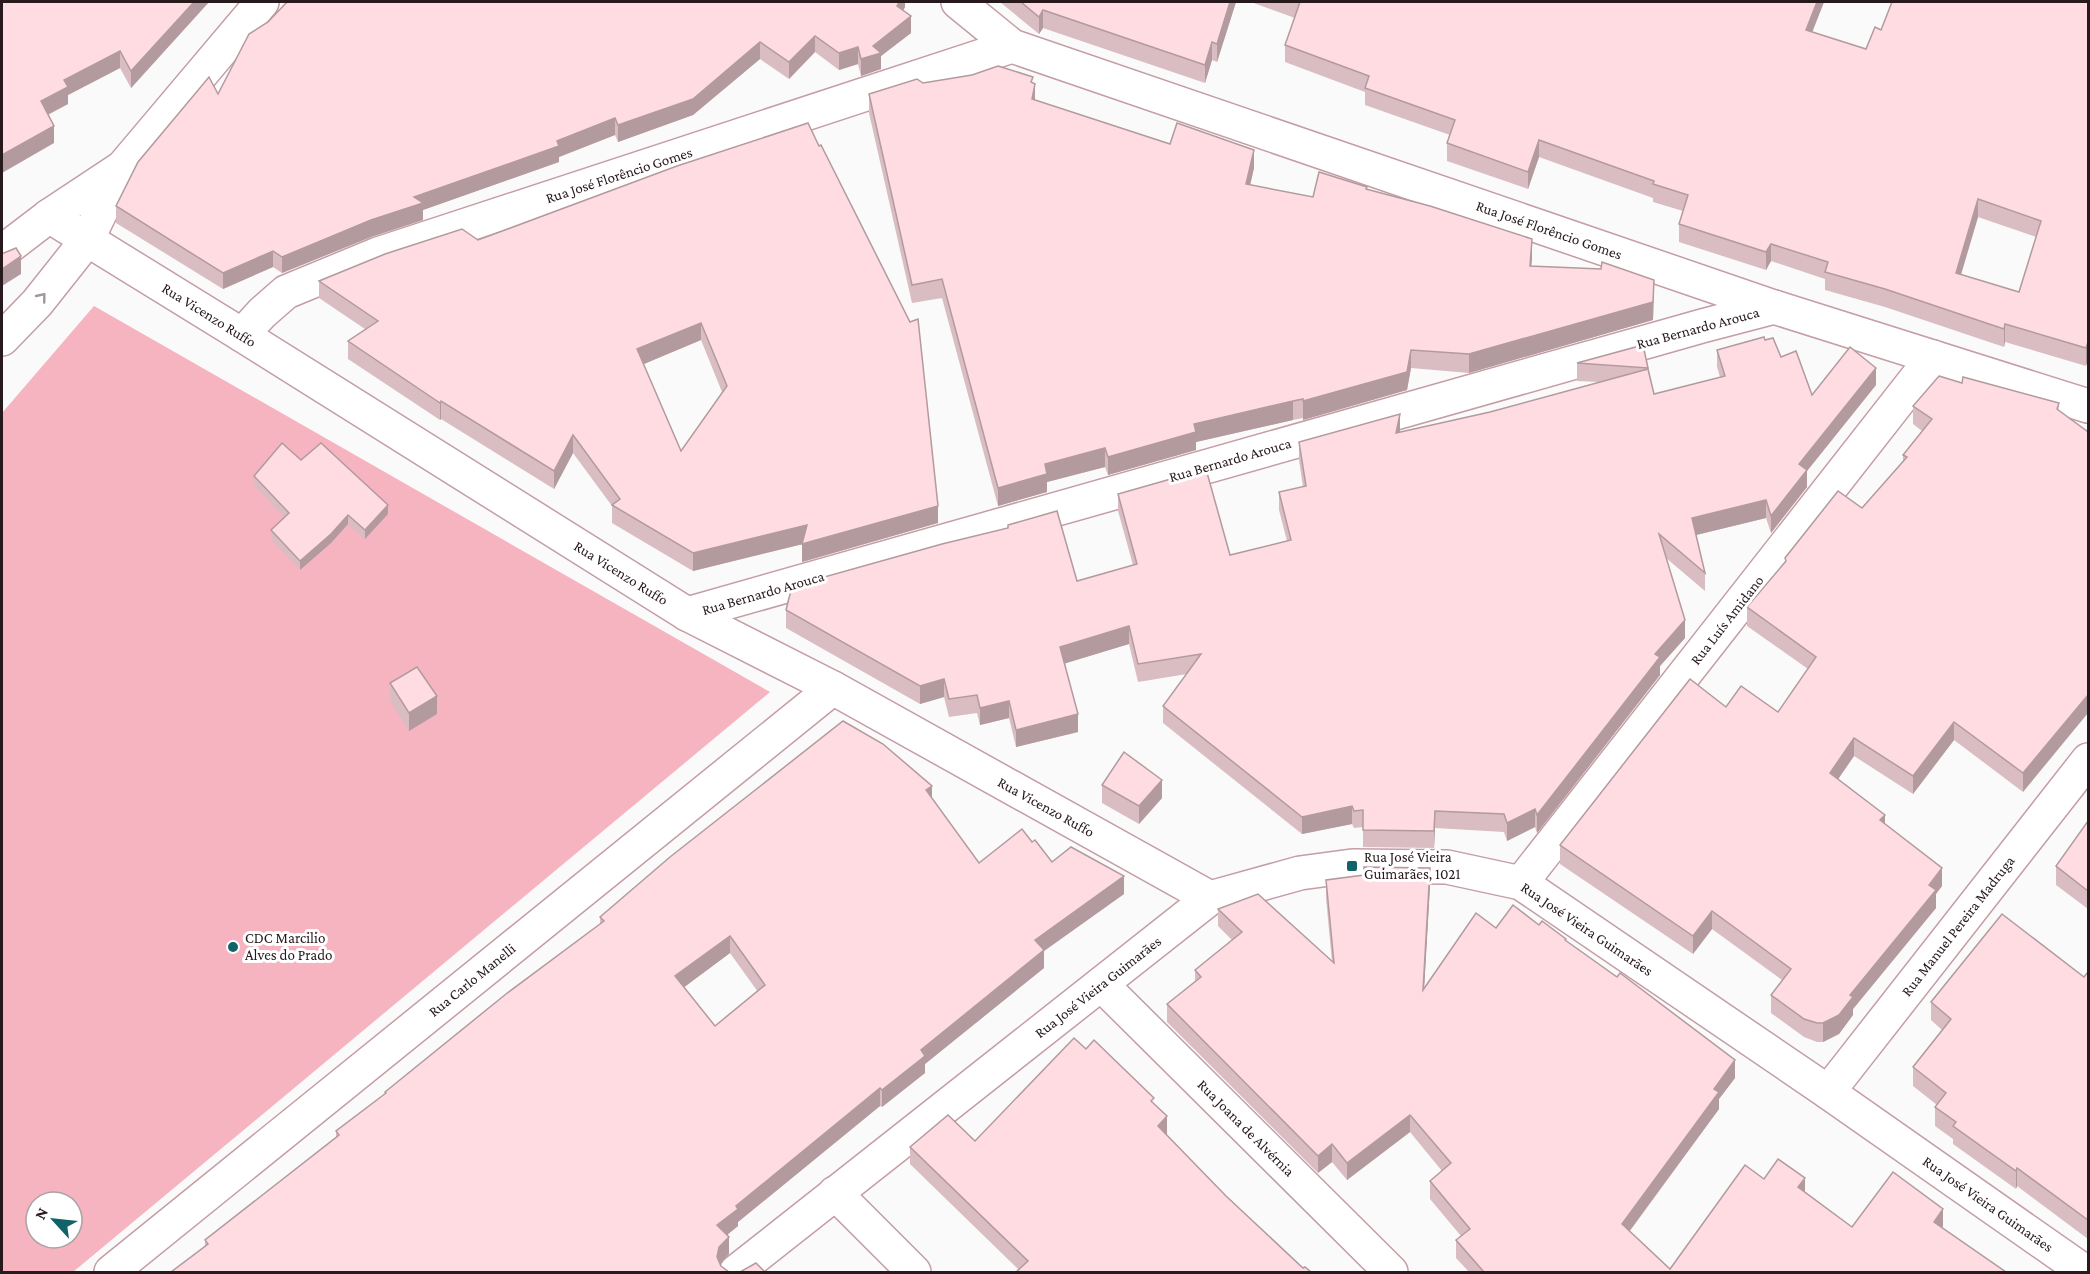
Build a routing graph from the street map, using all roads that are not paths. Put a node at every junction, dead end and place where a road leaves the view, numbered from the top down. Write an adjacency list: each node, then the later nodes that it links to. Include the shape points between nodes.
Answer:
1 (262, 2): 4 (street)
2 (958, 2): 3 (street, Rua José Florêncio Gomes)
3 (1012, 46): 8 (street, Rua José Florêncio Gomes); 9 (street, Rua José Florêncio Gomes, via 378,255 286,292)
4 (122, 168): 5 (street); 6 (street)
5 (49, 216): 6 (street, Rua Vicenzo Ruffo); 7 (street)
6 (87, 240): 9 (street, Rua Vicenzo Ruffo); 10 (street, one-way to 6, via 37,303)
7 (2, 252)
8 (1774, 307): 11 (street, Rua José Florêncio Gomes); 13 (street, Rua Bernardo Arouca)
9 (242, 335): 13 (street, Rua Vicenzo Ruffo)
10 (2, 339)
11 (1933, 357): 12 (street, Rua José Florêncio Gomes); 16 (street, Rua Luís Amidano)
12 (2088, 406)
13 (687, 614): 14 (street, Rua Vicenzo Ruffo)
14 (833, 687): 17 (street, Rua Vicenzo Ruffo); 21 (street, Rua Carlo Manelli)
15 (2088, 760): 19 (street, Rua Manuel Pereira Madruga)
16 (1521, 883): 17 (street, Rua José Vieira Guimarães, via 1447,867 1352,866 1300,873); 19 (street, Rua José Vieira Guimarães)
17 (1210, 898): 18 (street, Rua José Vieira Guimarães)
18 (1101, 984): 20 (street, Rua José Vieira Guimarães); 24 (street, Rua Joana de Alvérnia)
19 (1828, 1092): 25 (street, Rua José Vieira Guimarães)
20 (835, 1193): 22 (street, Rua José Vieira Guimarães); 23 (street)
21 (111, 1272)
22 (736, 1272)
23 (914, 1272)
24 (1391, 1272)
25 (2085, 1272)

